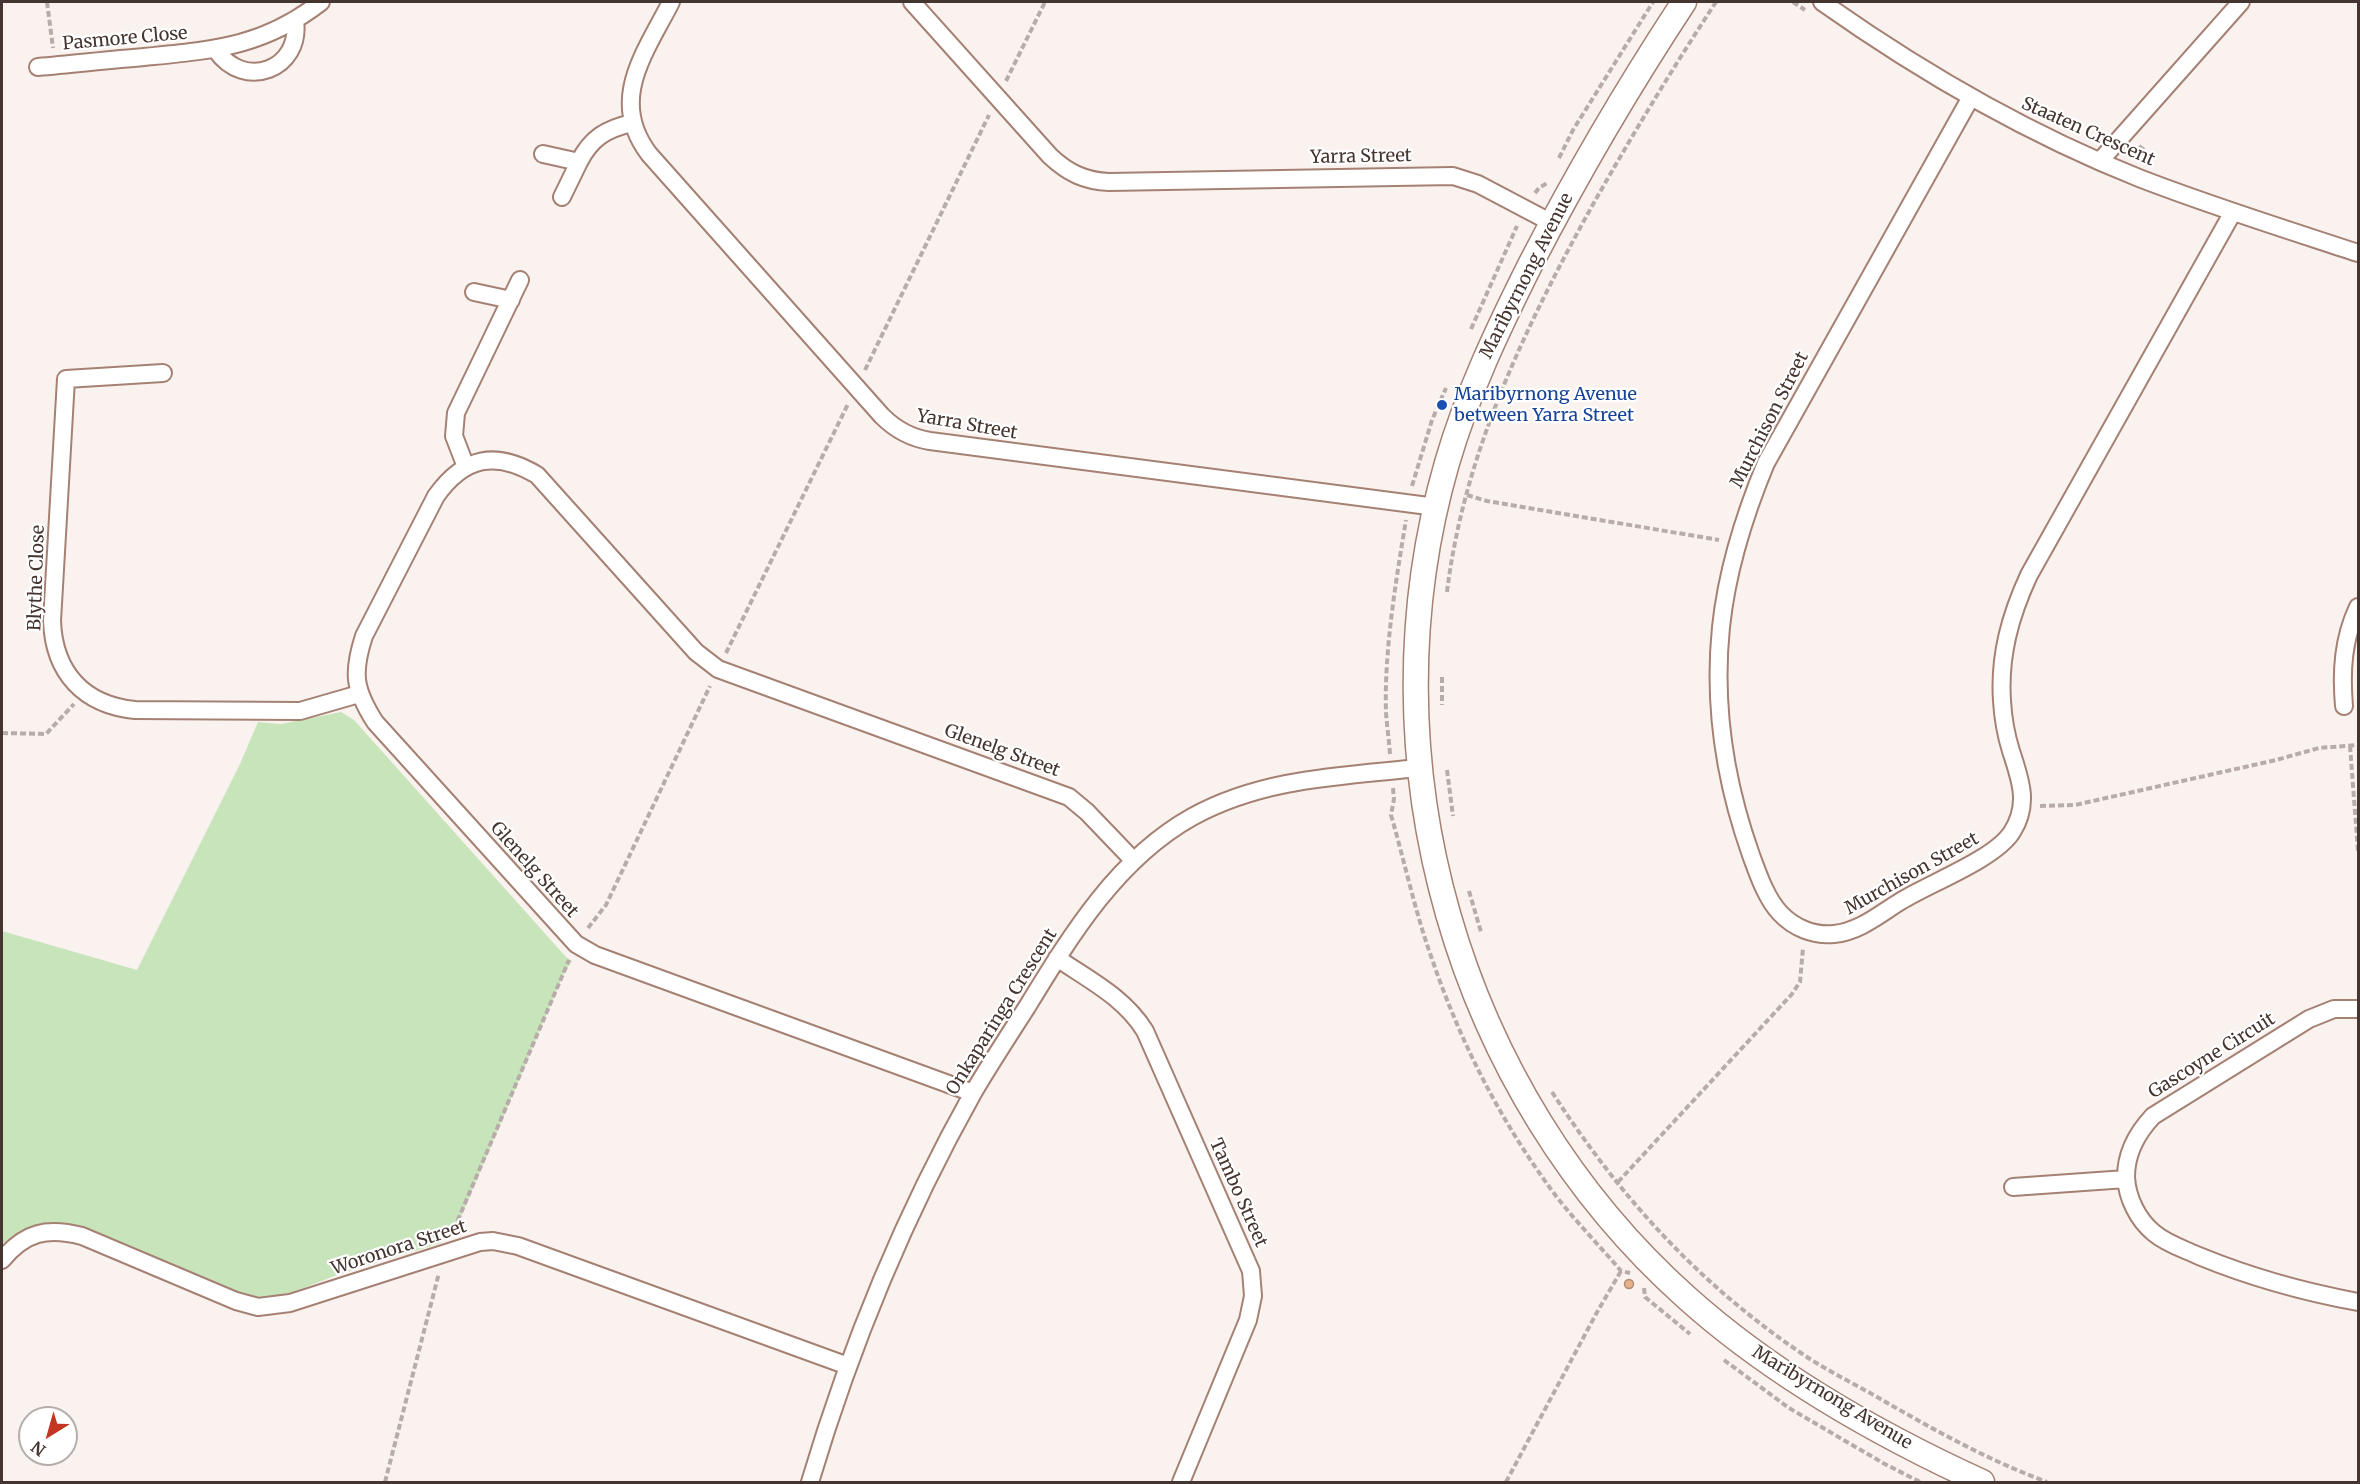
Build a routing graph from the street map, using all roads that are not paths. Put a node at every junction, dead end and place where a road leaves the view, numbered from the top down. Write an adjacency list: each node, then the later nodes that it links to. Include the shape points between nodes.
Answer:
1 (321, 2): 7 (street, Pasmore Close)
2 (671, 2): 11 (street, Yarra Street, via 633,79 629,101)
3 (912, 2): 17 (street, Yarra Street, via 1060,165 1077,175 1096,181 1440,175 1466,179)
4 (1684, 2): 17 (street, Maribyrnong Avenue, via 1618,105)
5 (1822, 2): 10 (street, Staaten Crescent)
6 (2241, 2): 13 (street)
7 (295, 20): 8 (street, Pasmore Close, via 257,39); 8 (street, via 292,48 283,60 265,71 237,69)
8 (216, 50): 9 (street, Pasmore Close)
9 (38, 67)
10 (1971, 97): 13 (street, Staaten Crescent); 16 (street, Murchison Street, via 1782,432 1753,495 1725,594 1718,663 1721,732 1733,800 1774,907 1801,928 1822,934 1856,928 1995,850 2016,825 2023,792 2005,727 2001,682 2012,616 2030,575)
11 (632, 123): 14 (street, via 600,134); 24 (street, Yarra Street, via 649,154 856,387 890,424 919,439)
12 (543, 154): 14 (street)
13 (2100, 161): 16 (street, Staaten Crescent)
14 (579, 162): 15 (street)
15 (562, 197)
16 (2234, 212): 18 (street, Staaten Crescent)
17 (1552, 223): 24 (street, Maribyrnong Avenue, via 1479,373 1459,424)
18 (2358, 253)
19 (520, 280): 21 (street)
20 (474, 292): 21 (street)
21 (511, 300): 23 (street, via 456,414 454,436)
22 (163, 373): 26 (street, Blythe Close, via 66,379 53,635 66,672 85,692 108,705 128,709 286,712)
23 (465, 466): 26 (street, Glenelg Street, via 448,479 436,496 364,636 356,658); 29 (street, Glenelg Street, via 486,460 508,461 537,475 696,652 718,669 1069,797)
24 (1436, 507): 28 (street, Maribyrnong Avenue, via 1417,637)
25 (2358, 607): 27 (street, via 2344,652)
26 (359, 693): 32 (street, Glenelg Street, via 375,722 576,944 595,956)
27 (2344, 706)
28 (1419, 768): 29 (street, Onkaparinga Crescent, via 1288,782 1239,795 1186,820); 40 (street, Maribyrnong Avenue, via 1436,871 1474,993 1519,1087 1590,1194 1651,1264 1756,1354 1849,1413)
29 (1133, 860): 30 (street, Onkaparinga Crescent)
30 (1057, 957): 32 (street, Onkaparinga Crescent); 39 (street, Tambo Street, via 1134,1013 1251,1271 1253,1296 1248,1320)
31 (2358, 1009): 33 (street, Gascoyne Circuit, via 2334,1009 2309,1019 2163,1109 2135,1139)
32 (973, 1093): 37 (street, Onkaparinga Crescent, via 918,1199)
33 (2126, 1179): 34 (street); 36 (street, Gascoyne Circuit, via 2132,1202 2144,1223 2172,1244 2252,1275)
34 (2013, 1187)
35 (2, 1260): 37 (street, Woronora Street, via 13,1246 31,1236 62,1231 258,1307 290,1303 493,1241 518,1246)
36 (2358, 1302)
37 (848, 1366): 38 (street, Onkaparinga Crescent)
38 (810, 1482)
39 (1181, 1482)
40 (1982, 1482)

